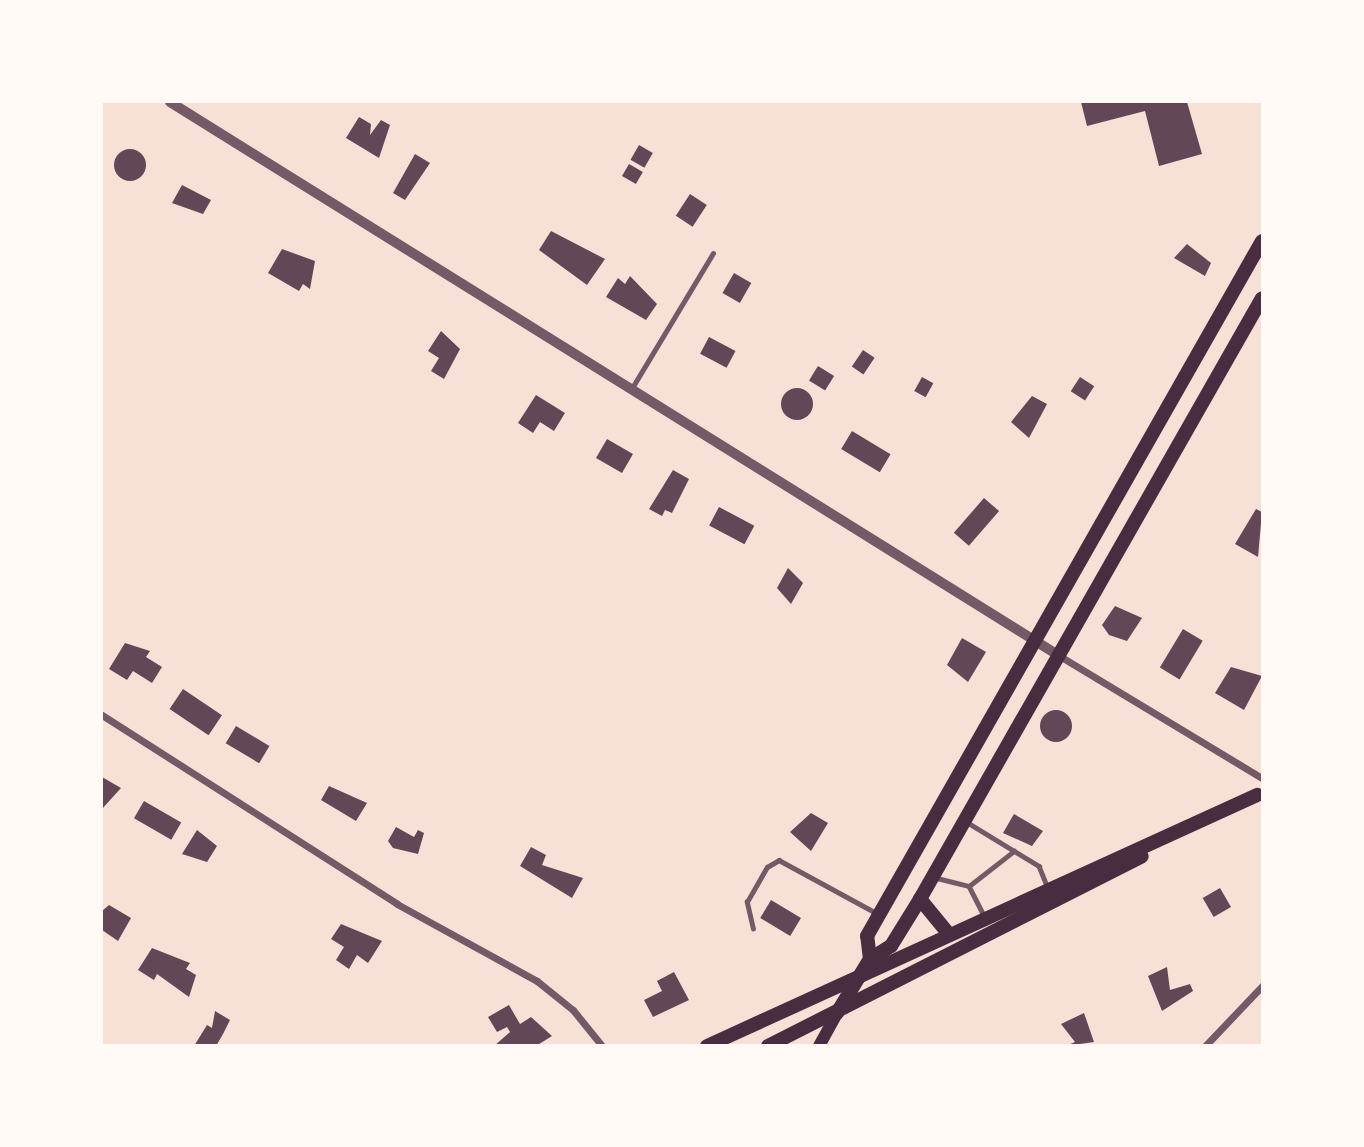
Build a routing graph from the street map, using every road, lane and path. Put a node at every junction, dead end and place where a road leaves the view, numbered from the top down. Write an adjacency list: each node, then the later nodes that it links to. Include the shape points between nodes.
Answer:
1 (170, 102): 5 (street)
2 (1262, 241): 6 (main road)
3 (713, 253): 5 (lane)
4 (1262, 298): 7 (main road)
5 (631, 389): 6 (street)
6 (1035, 641): 7 (street); 17 (main road)
7 (1058, 655): 9 (street); 11 (main road)
8 (102, 715): 25 (street, via 397,904 537,981 573,1010)
9 (1262, 778)
10 (1260, 793): 15 (main road); 24 (main road)
11 (964, 821): 12 (lane); 13 (main road)
12 (1014, 851): 14 (lane); 15 (lane, via 1039,866)
13 (933, 877): 14 (lane); 16 (main road)
14 (970, 886): 18 (lane)
15 (1049, 889): 18 (main road)
16 (920, 899): 20 (main road); 21 (main road, via 891,946)
17 (879, 914): 19 (lane, via 779,860 766,867 747,902); 21 (main road, via 867,936)
18 (986, 918): 20 (main road)
19 (753, 929)
20 (947, 932): 22 (main road)
21 (870, 959): 22 (main road)
22 (861, 974): 24 (main road); 26 (main road)
23 (1262, 986): 29 (street)
24 (837, 1013): 27 (main road); 28 (main road)
25 (602, 1045)
26 (707, 1045)
27 (768, 1045)
28 (820, 1045)
29 (1205, 1045)

